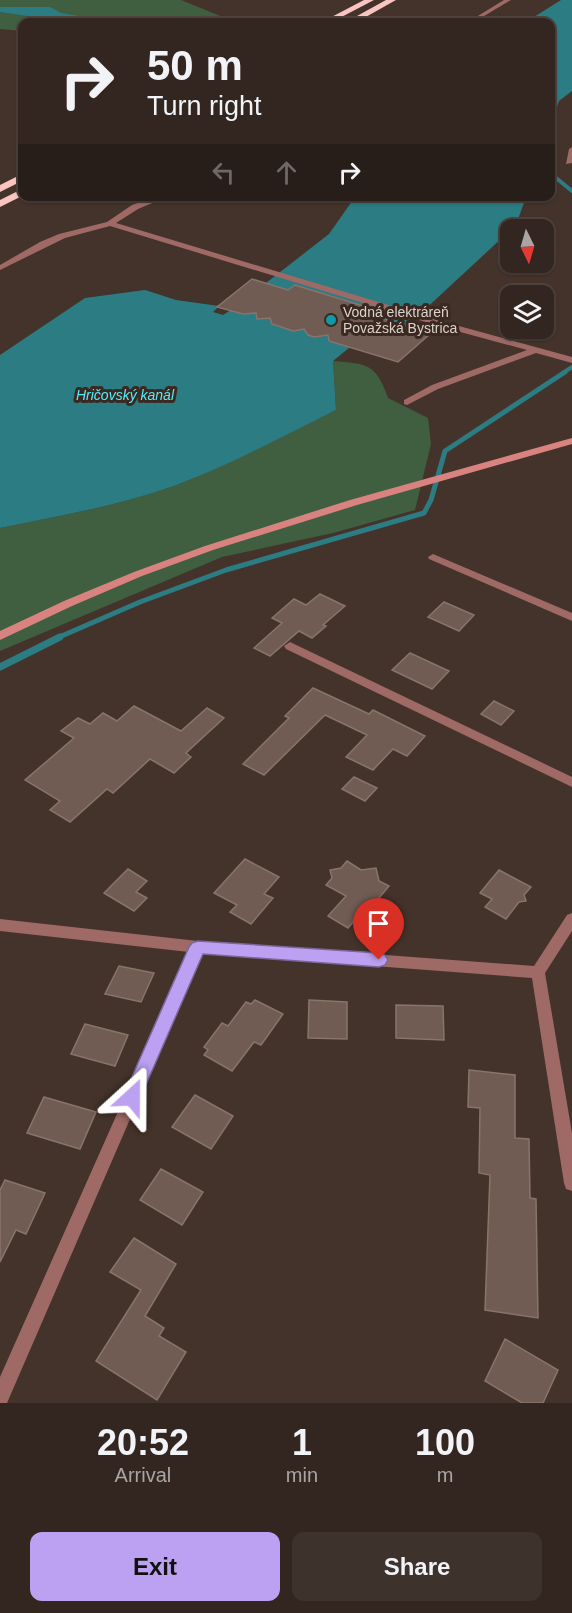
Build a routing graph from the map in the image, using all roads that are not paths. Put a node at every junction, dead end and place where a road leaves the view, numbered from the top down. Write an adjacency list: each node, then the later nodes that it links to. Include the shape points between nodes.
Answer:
1 (370, 0): 4 (highway)
2 (392, 0): 5 (highway)
3 (508, 0): 6 (street)
4 (334, 18)
5 (357, 18)
6 (478, 18)
7 (572, 148): 8 (street)
8 (568, 162)
9 (18, 179): 10 (highway)
10 (0, 189)
11 (18, 194): 13 (highway)
12 (152, 201): 14 (street)
13 (0, 204)
14 (110, 224): 15 (street, via 63,236); 16 (street)
15 (0, 268)
16 (536, 350): 17 (street); 18 (street, via 435,387)
17 (570, 359)
18 (406, 402)
19 (572, 441): 22 (main road, via 308,517 155,567)
20 (433, 557): 21 (street)
21 (572, 617)
22 (0, 636)
23 (290, 646): 24 (street)
24 (572, 782)
25 (572, 919): 28 (street)
26 (0, 925): 27 (street)
27 (198, 947): 28 (street); 30 (street)
28 (538, 972): 29 (street)
29 (572, 1183)
30 (0, 1398)

